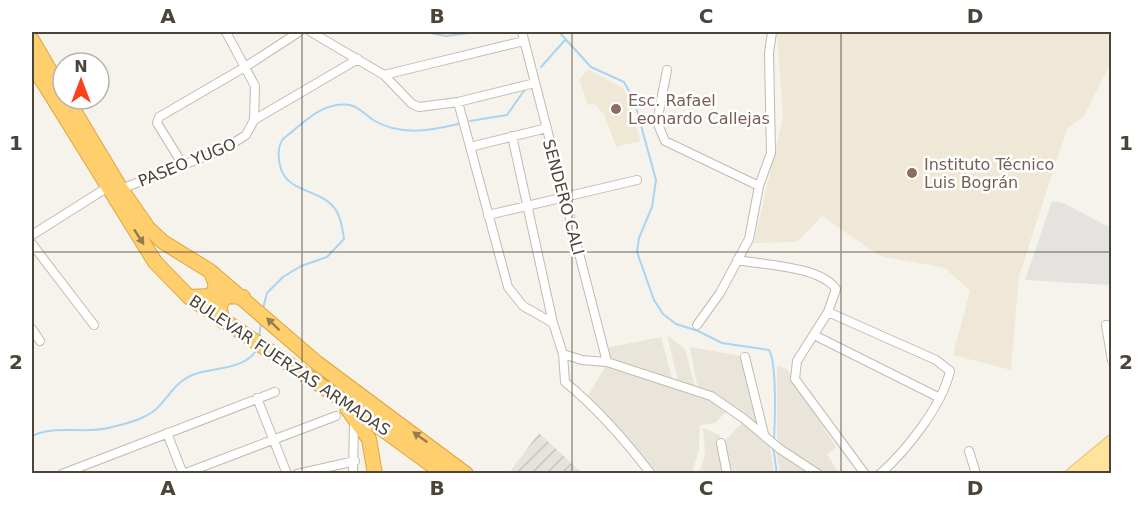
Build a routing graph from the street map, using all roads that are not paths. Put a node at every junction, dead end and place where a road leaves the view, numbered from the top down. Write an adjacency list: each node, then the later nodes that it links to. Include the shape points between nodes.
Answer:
1 (226, 32): 10 (street)
2 (299, 32): 10 (street)
3 (311, 32): 8 (street)
4 (522, 32): 7 (street, SENDERO CALI)
5 (772, 32): 23 (street, via 771,153)
6 (32, 40): 12 (highway)
7 (524, 42): 13 (street); 14 (street, SENDERO CALI)
8 (358, 59): 13 (street); 17 (street, PASEO YUGO)
9 (32, 64): 24 (highway, BULEVAR FUERZAS ARMADAS)
10 (245, 67): 17 (street, via 255,86); 21 (street, via 156,120)
11 (667, 70): 23 (street, via 657,122 665,141)
12 (51, 72)
13 (384, 75): 15 (street, via 415,106)
14 (535, 83): 15 (street); 18 (street, SENDERO CALI)
15 (458, 102): 20 (street)
16 (73, 111): 24 (highway, BULEVAR FUERZAS ARMADAS)
17 (254, 120): 21 (street, PASEO YUGO, via 241,140)
18 (547, 128): 19 (street); 25 (street, SENDERO CALI)
19 (512, 136): 20 (street); 26 (street)
20 (470, 147): 27 (street)
21 (183, 165): 24 (street, PASEO YUGO)
22 (637, 180): 25 (street)
23 (759, 186): 30 (street, via 749,239)
24 (114, 188): 28 (street, PASEO YUGO); 31 (highway, BULEVAR FUERZAS ARMADAS, via 163,242); 32 (highway, BULEVAR FUERZAS ARMADAS, one-way to 32, via 156,262)
25 (565, 197): 26 (street); 46 (street, SENDERO CALI)
26 (526, 205): 27 (street); 36 (street)
27 (488, 215): 36 (street, via 508,287 523,306)
28 (32, 235)
29 (32, 244): 37 (street)
30 (737, 260): 34 (street, via 800,270 833,284 837,289); 38 (street)
31 (210, 271): 32 (highway, via 216,285 212,296); 33 (highway, BULEVAR FUERZAS ARMADAS)
32 (189, 297): 35 (highway, BULEVAR FUERZAS ARMADAS)
33 (243, 297): 35 (highway, via 226,296 219,306); 70 (highway, BULEVAR FUERZAS ARMADAS, one-way to 33, via 317,363)
34 (828, 312): 41 (street); 49 (street, via 936,360 950,371)
35 (223, 321): 50 (highway, BULEVAR FUERZAS ARMADAS)
36 (553, 323): 43 (street)
37 (94, 325)
38 (697, 325)
39 (1106, 325): 45 (street)
40 (32, 329): 42 (street)
41 (814, 335): 49 (street); 74 (street, via 797,361 795,379)
42 (40, 341)
43 (563, 354): 46 (street); 71 (street, via 565,382 622,437)
44 (745, 357): 54 (street)
45 (1112, 361)
46 (607, 362): 54 (street, via 711,396)
47 (275, 392): 48 (street)
48 (257, 398): 53 (street); 55 (street)
49 (938, 398): 75 (street, via 902,455)
50 (341, 399): 52 (highway); 69 (highway, BULEVAR FUERZAS ARMADAS)
51 (336, 416): 55 (street)
52 (354, 417): 60 (street); 68 (highway, via 369,439)
53 (167, 433): 62 (street, via 183,474); 64 (street)
54 (764, 434): 73 (street)
55 (273, 439): 62 (street); 65 (street)
56 (1112, 441): 77 (main road)
57 (722, 443): 72 (street)
58 (969, 451): 76 (street)
59 (1112, 451): 63 (main road)
60 (355, 461): 66 (street); 67 (street)
61 (1112, 462): 63 (main road)
62 (188, 473)
63 (1090, 473)
64 (62, 474)
65 (287, 474)
66 (297, 474)
67 (353, 474)
68 (375, 474)
69 (444, 474)
70 (466, 474)
71 (651, 474)
72 (727, 474)
73 (818, 474)
74 (865, 474)
75 (879, 474)
76 (976, 474)
77 (1072, 474)

